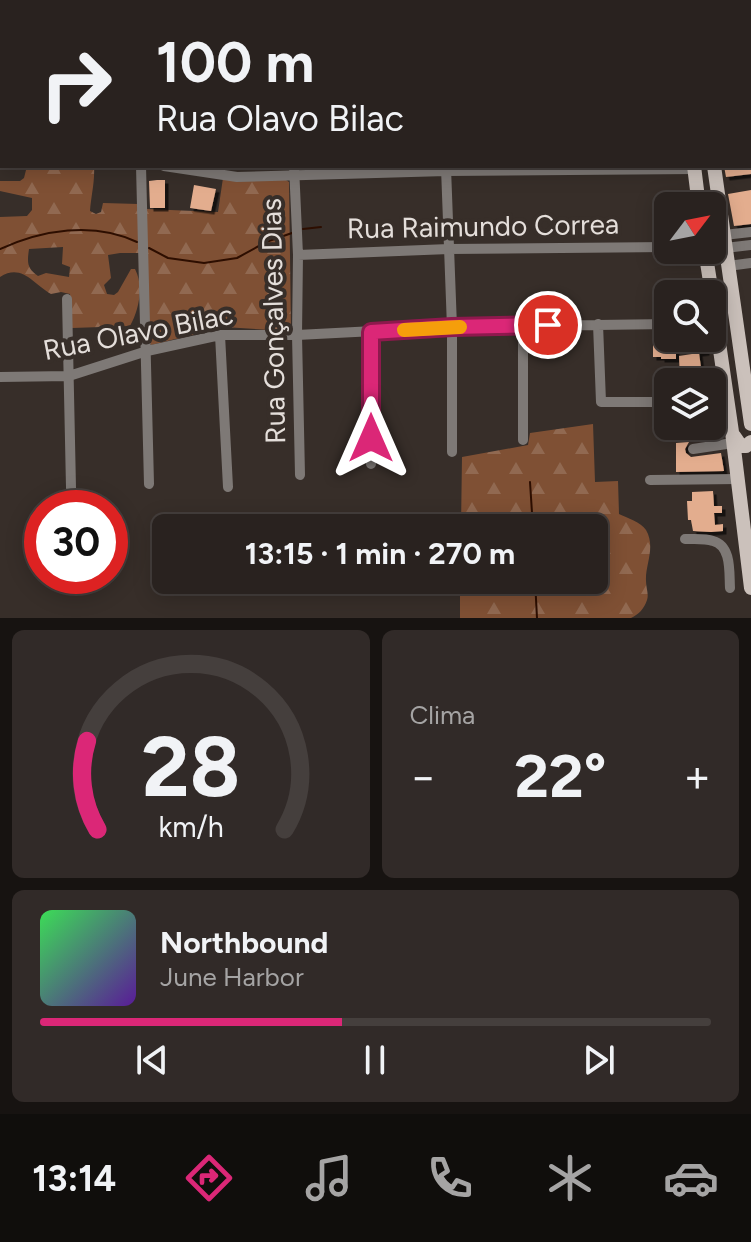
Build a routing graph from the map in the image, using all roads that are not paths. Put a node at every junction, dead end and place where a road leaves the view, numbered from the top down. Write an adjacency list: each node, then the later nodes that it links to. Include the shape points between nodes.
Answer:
1 (141, 168): 27 (street)
2 (177, 168): 6 (street, via 237,177)
3 (694, 168): 5 (street); 7 (main road)
4 (714, 168): 8 (main road)
5 (446, 169): 6 (street); 14 (street)
6 (294, 171): 16 (street, Rua Gonçalves Dias)
7 (697, 192)
8 (717, 192)
9 (751, 232): 10 (street)
10 (726, 240)
11 (726, 241): 12 (street)
12 (749, 245): 17 (street)
13 (654, 247): 14 (street, Rua Raimundo Correa)
14 (449, 249): 16 (street, Rua Raimundo Correa); 23 (street)
15 (726, 254): 18 (main road)
16 (298, 255): 26 (street, Rua Gonçalves Dias)
17 (750, 263): 18 (street)
18 (728, 266): 31 (main road)
19 (67, 299): 28 (street)
20 (598, 324): 21 (street, Rua Olavo Bilac); 22 (street, Rua Olavo Bilac); 30 (street, via 601,402)
21 (654, 324)
22 (523, 326): 23 (street, Rua Olavo Bilac); 34 (street)
23 (452, 327): 24 (street, Rua Olavo Bilac); 37 (street)
24 (371, 332): 26 (street, Rua Olavo Bilac); 38 (street)
25 (220, 335): 26 (street, Rua Olavo Bilac); 27 (street, Rua Olavo Bilac); 43 (street)
26 (297, 335): 39 (street, Rua Gonçalves Dias)
27 (147, 351): 28 (street, Rua Olavo Bilac); 42 (street)
28 (69, 376): 29 (street, Rua Olavo Bilac); 44 (street)
29 (0, 377)
30 (654, 402)
31 (750, 407)
32 (726, 420): 33 (main road)
33 (732, 437): 35 (main road, via 741,446); 36 (street); 40 (main road)
34 (523, 440)
35 (751, 442)
36 (693, 449)
37 (452, 452)
38 (371, 464)
39 (300, 475)
40 (738, 479): 41 (street); 45 (main road)
41 (650, 480)
42 (149, 484)
43 (228, 487)
44 (71, 488)
45 (748, 536): 48 (main road)
46 (685, 539): 47 (street, via 717,542)
47 (728, 555): 48 (street); 49 (street)
48 (746, 555): 50 (main road)
49 (730, 588)
50 (751, 588)

